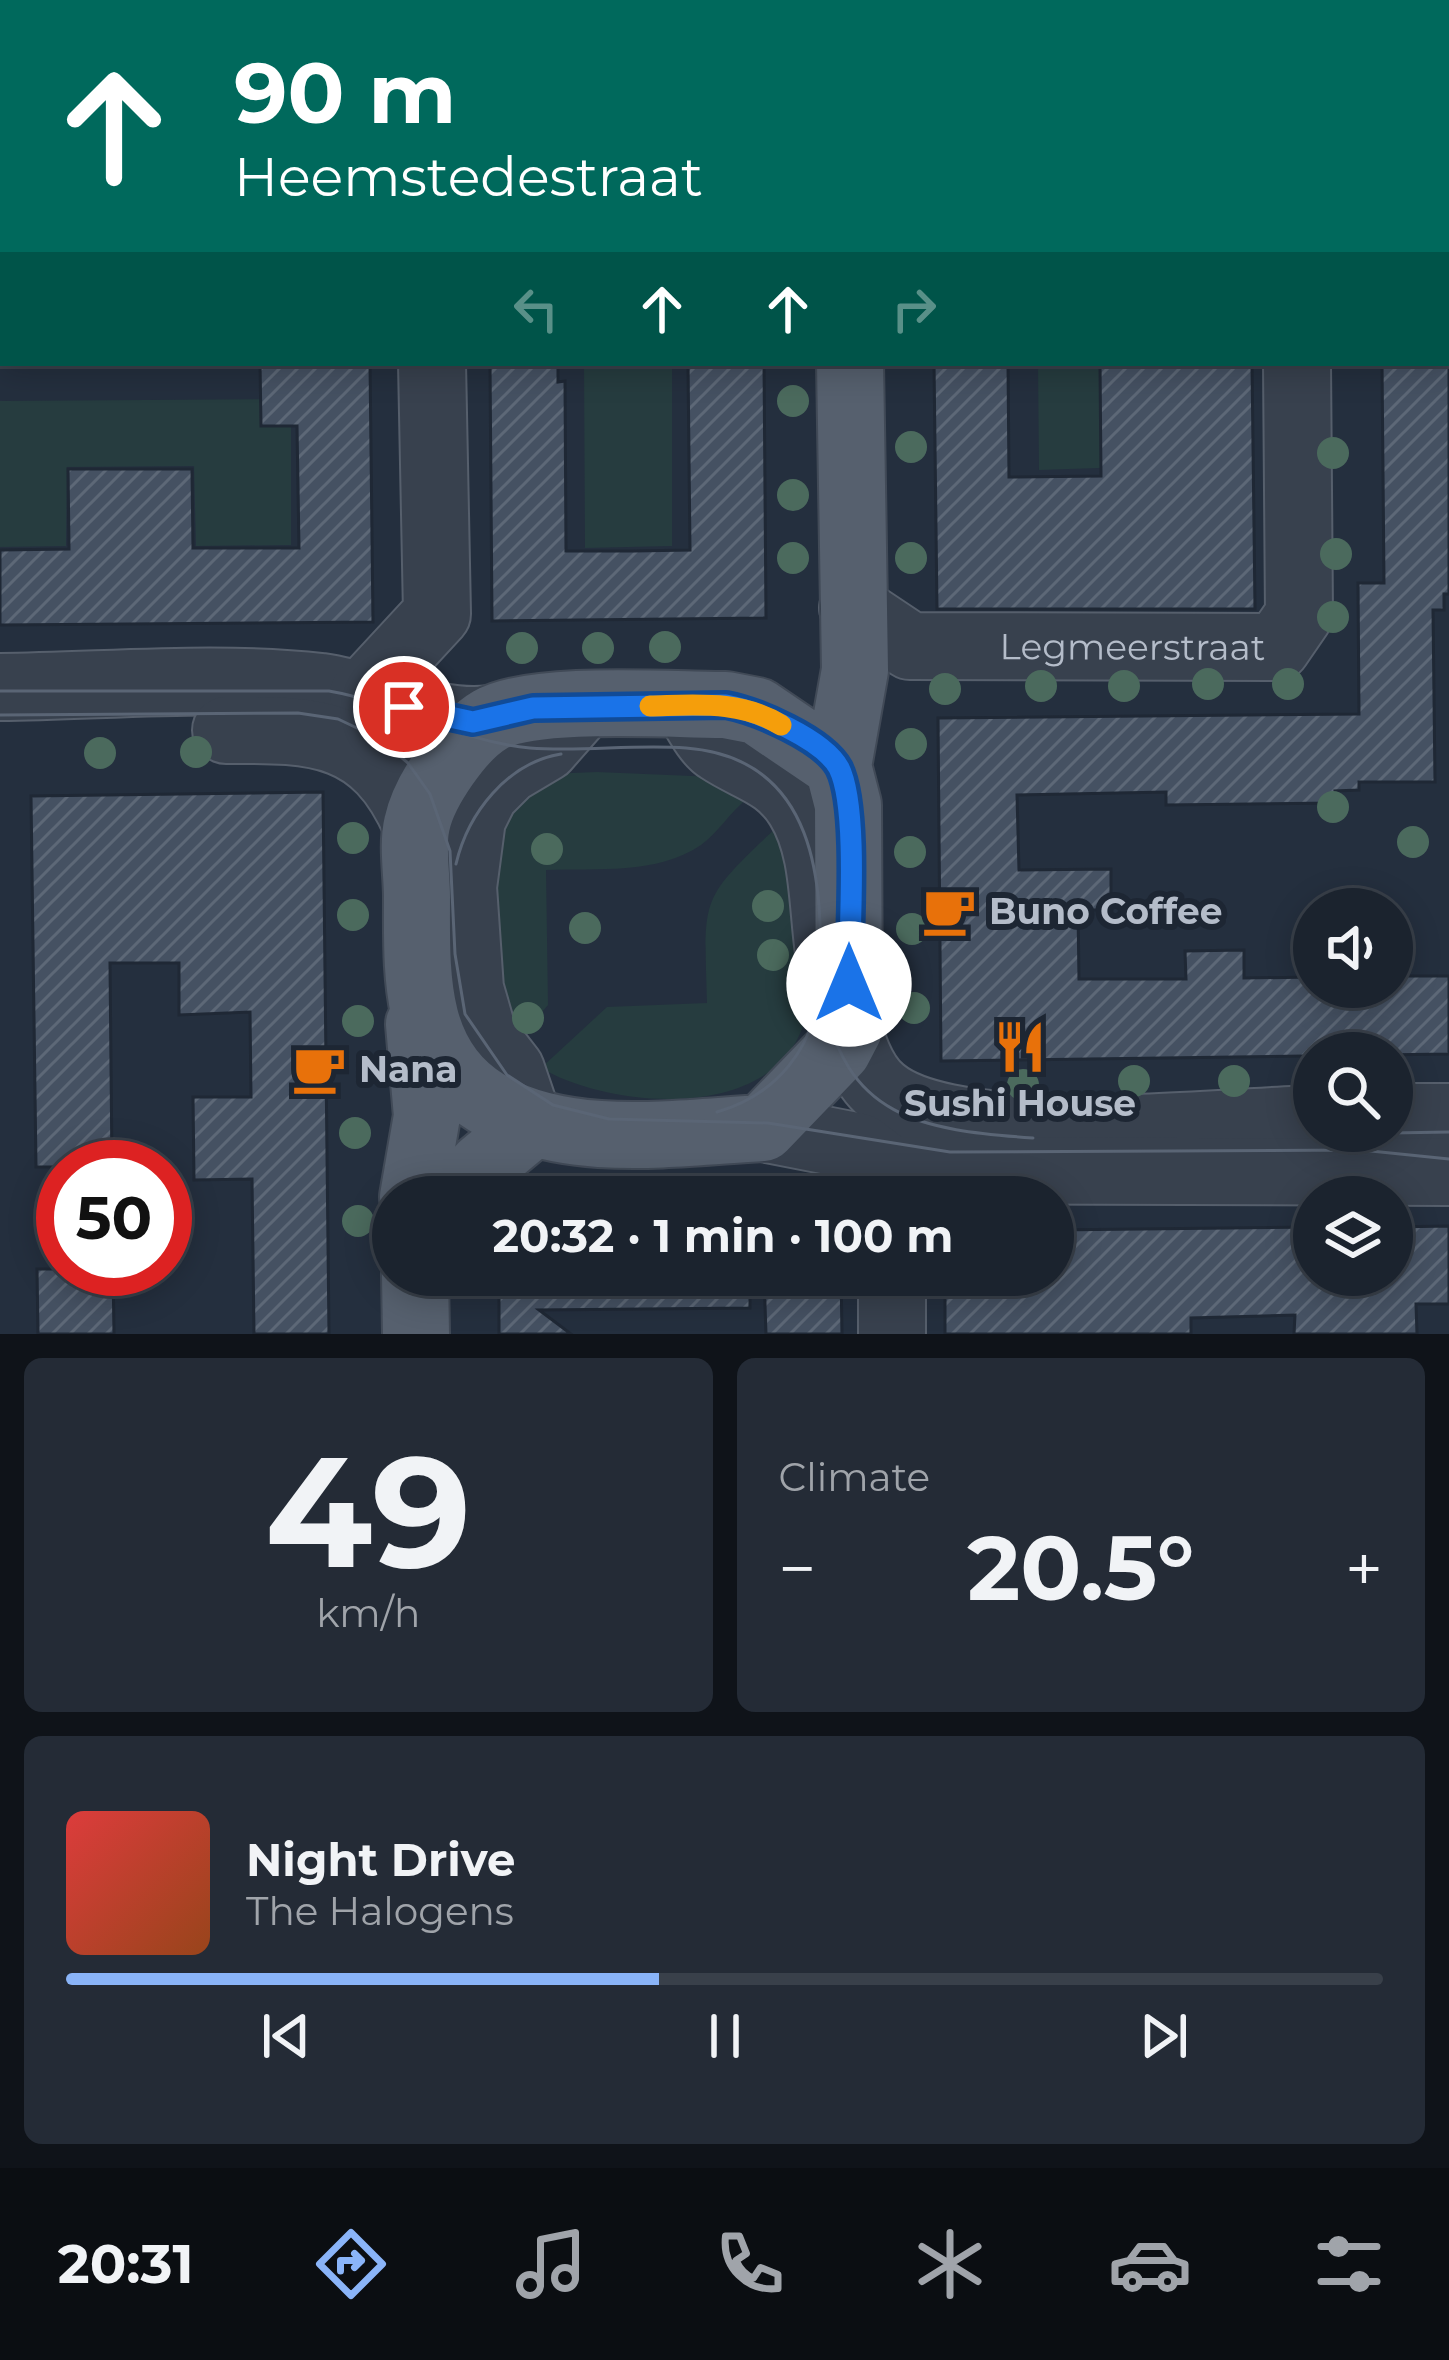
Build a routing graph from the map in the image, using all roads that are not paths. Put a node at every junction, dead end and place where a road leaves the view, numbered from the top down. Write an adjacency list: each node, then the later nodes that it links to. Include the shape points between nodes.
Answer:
1 (432, 366): 7 (street, via 437,614)
2 (850, 366): 4 (main road)
3 (1297, 366): 4 (street, Legmeerstraat, via 1299,615 1277,647 910,646)
4 (853, 608): 10 (main road, via 810,676 783,702); 13 (main road, via 855,670)
5 (292, 686): 6 (street); 7 (street); 14 (street, via 380,735)
6 (0, 687)
7 (363, 694): 11 (street, via 452,721)
8 (687, 705): 9 (main road); 10 (main road); 17 (street, via 716,748 778,781 799,807 822,880 824,951)
9 (582, 706): 11 (main road); 15 (street, via 485,793 472,819)
10 (757, 711): 13 (main road)
11 (491, 719): 14 (main road)
12 (0, 732): 14 (street, via 311,732 376,762)
13 (838, 766): 17 (main road, via 848,805)
14 (424, 807): 15 (street, via 449,824); 16 (main road)
15 (463, 887): 21 (street, via 470,988 483,1034 511,1070)
16 (417, 1002): 21 (main road, via 459,1080); 24 (main road, via 427,1116)
17 (850, 1029): 20 (street, via 862,1066 881,1090 939,1119 1003,1126); 22 (main road)
18 (1413, 1117): 19 (street)
19 (1449, 1117)
20 (1293, 1119)
21 (530, 1126): 22 (main road); 25 (main road)
22 (763, 1128): 26 (street, via 860,1147)
23 (1449, 1172): 27 (street)
24 (417, 1176)
25 (475, 1176)
26 (885, 1176)
27 (1074, 1179)
28 (892, 1296): 29 (street)
29 (892, 1334)

